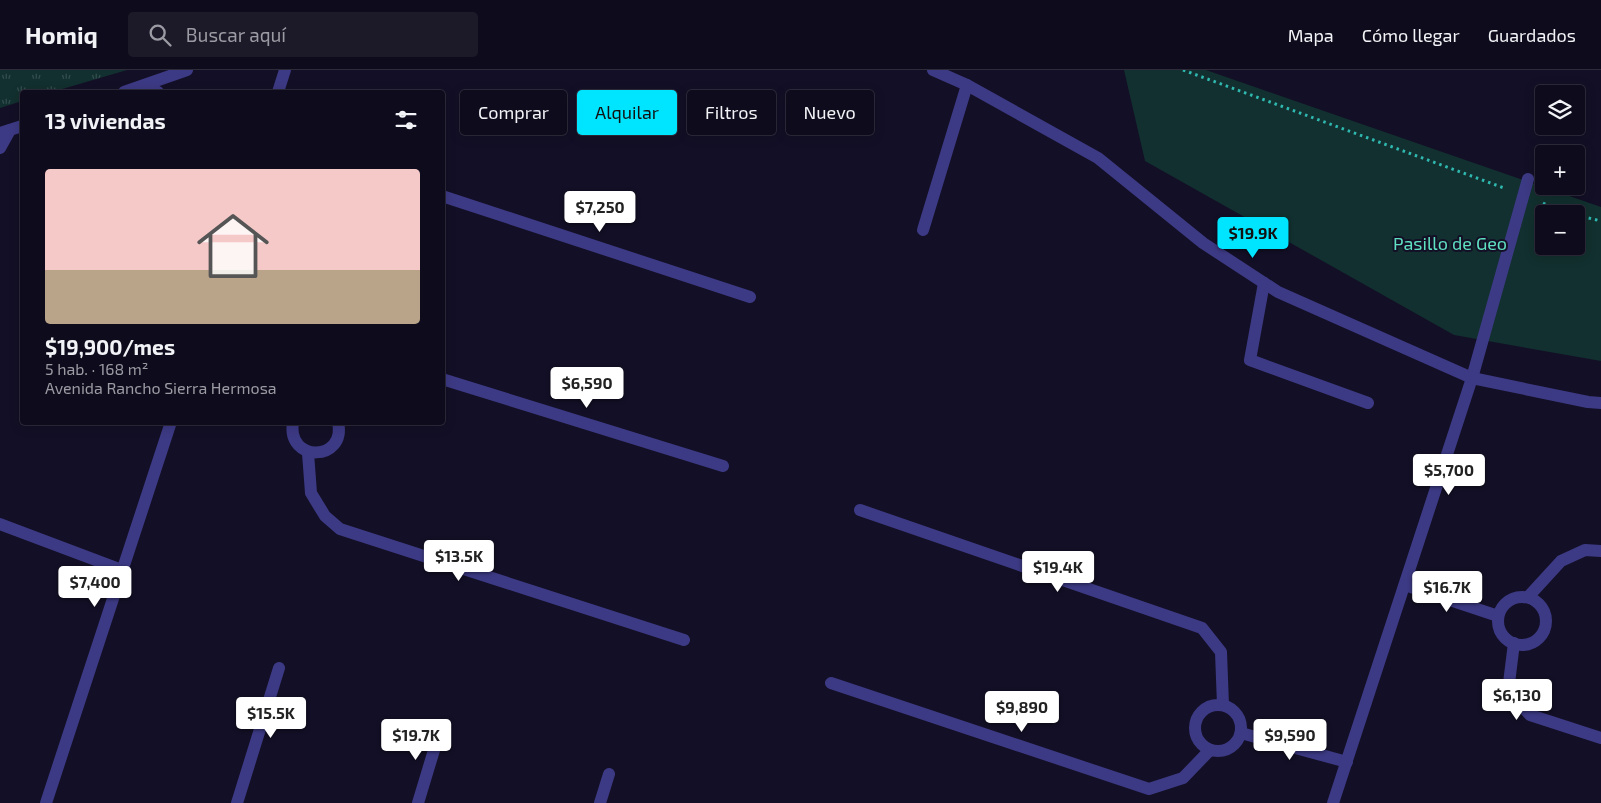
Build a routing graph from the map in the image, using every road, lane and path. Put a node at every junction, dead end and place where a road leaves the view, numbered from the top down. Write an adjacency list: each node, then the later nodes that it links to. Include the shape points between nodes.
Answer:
1 (187, 70): 6 (street)
2 (285, 70): 9 (street)
3 (933, 70): 5 (street)
4 (1183, 70): 13 (path)
5 (967, 85): 18 (street); 19 (street, via 1098,158 1203,242)
6 (144, 86): 7 (street); 8 (street)
7 (131, 90)
8 (153, 90)
9 (279, 90)
10 (15, 129): 11 (street)
11 (0, 148)
12 (1528, 178): 13 (street)
13 (1524, 194): 15 (path); 21 (street)
14 (445, 197): 20 (street)
15 (1547, 205)
16 (1585, 217): 17 (path)
17 (1601, 221)
18 (923, 230)
19 (1264, 283): 21 (street); 24 (street, via 1250,360)
20 (750, 296)
21 (1472, 378): 23 (street); 36 (street)
22 (445, 380): 31 (street)
23 (1588, 402): 25 (street); 26 (street)
24 (1368, 403)
25 (1601, 403)
26 (1601, 412)
27 (170, 425): 35 (street)
28 (290, 425): 30 (street, via 299,446)
29 (339, 425): 30 (street, via 337,441 330,449)
30 (308, 453): 39 (street, via 311,493 325,516 340,530)
31 (723, 466)
32 (860, 510): 43 (street, via 1202,628 1221,652)
33 (0, 524): 35 (street)
34 (1601, 552): 37 (street, via 1586,550 1561,561)
35 (122, 570): 50 (street)
36 (1405, 584): 38 (street); 48 (street)
37 (1528, 597): 38 (street, via 1515,597 1504,604); 40 (street, via 1544,610 1545,626 1532,642)
38 (1498, 616): 40 (street, via 1503,636)
39 (684, 640)
40 (1514, 643): 46 (street, via 1509,683 1517,701 1530,714)
41 (279, 668): 51 (street)
42 (831, 683): 47 (street, via 1149,790 1183,778)
43 (1223, 705): 45 (street, via 1234,710 1241,721); 47 (street, via 1209,705 1197,714 1193,728 1198,742)
44 (441, 727): 52 (street)
45 (1241, 733): 47 (street, via 1234,744 1223,751); 48 (street)
46 (1601, 738)
47 (1210, 750)
48 (1347, 762): 54 (street)
49 (609, 774): 53 (street)
50 (46, 803)
51 (237, 803)
52 (418, 803)
53 (600, 803)
54 (1333, 803)

